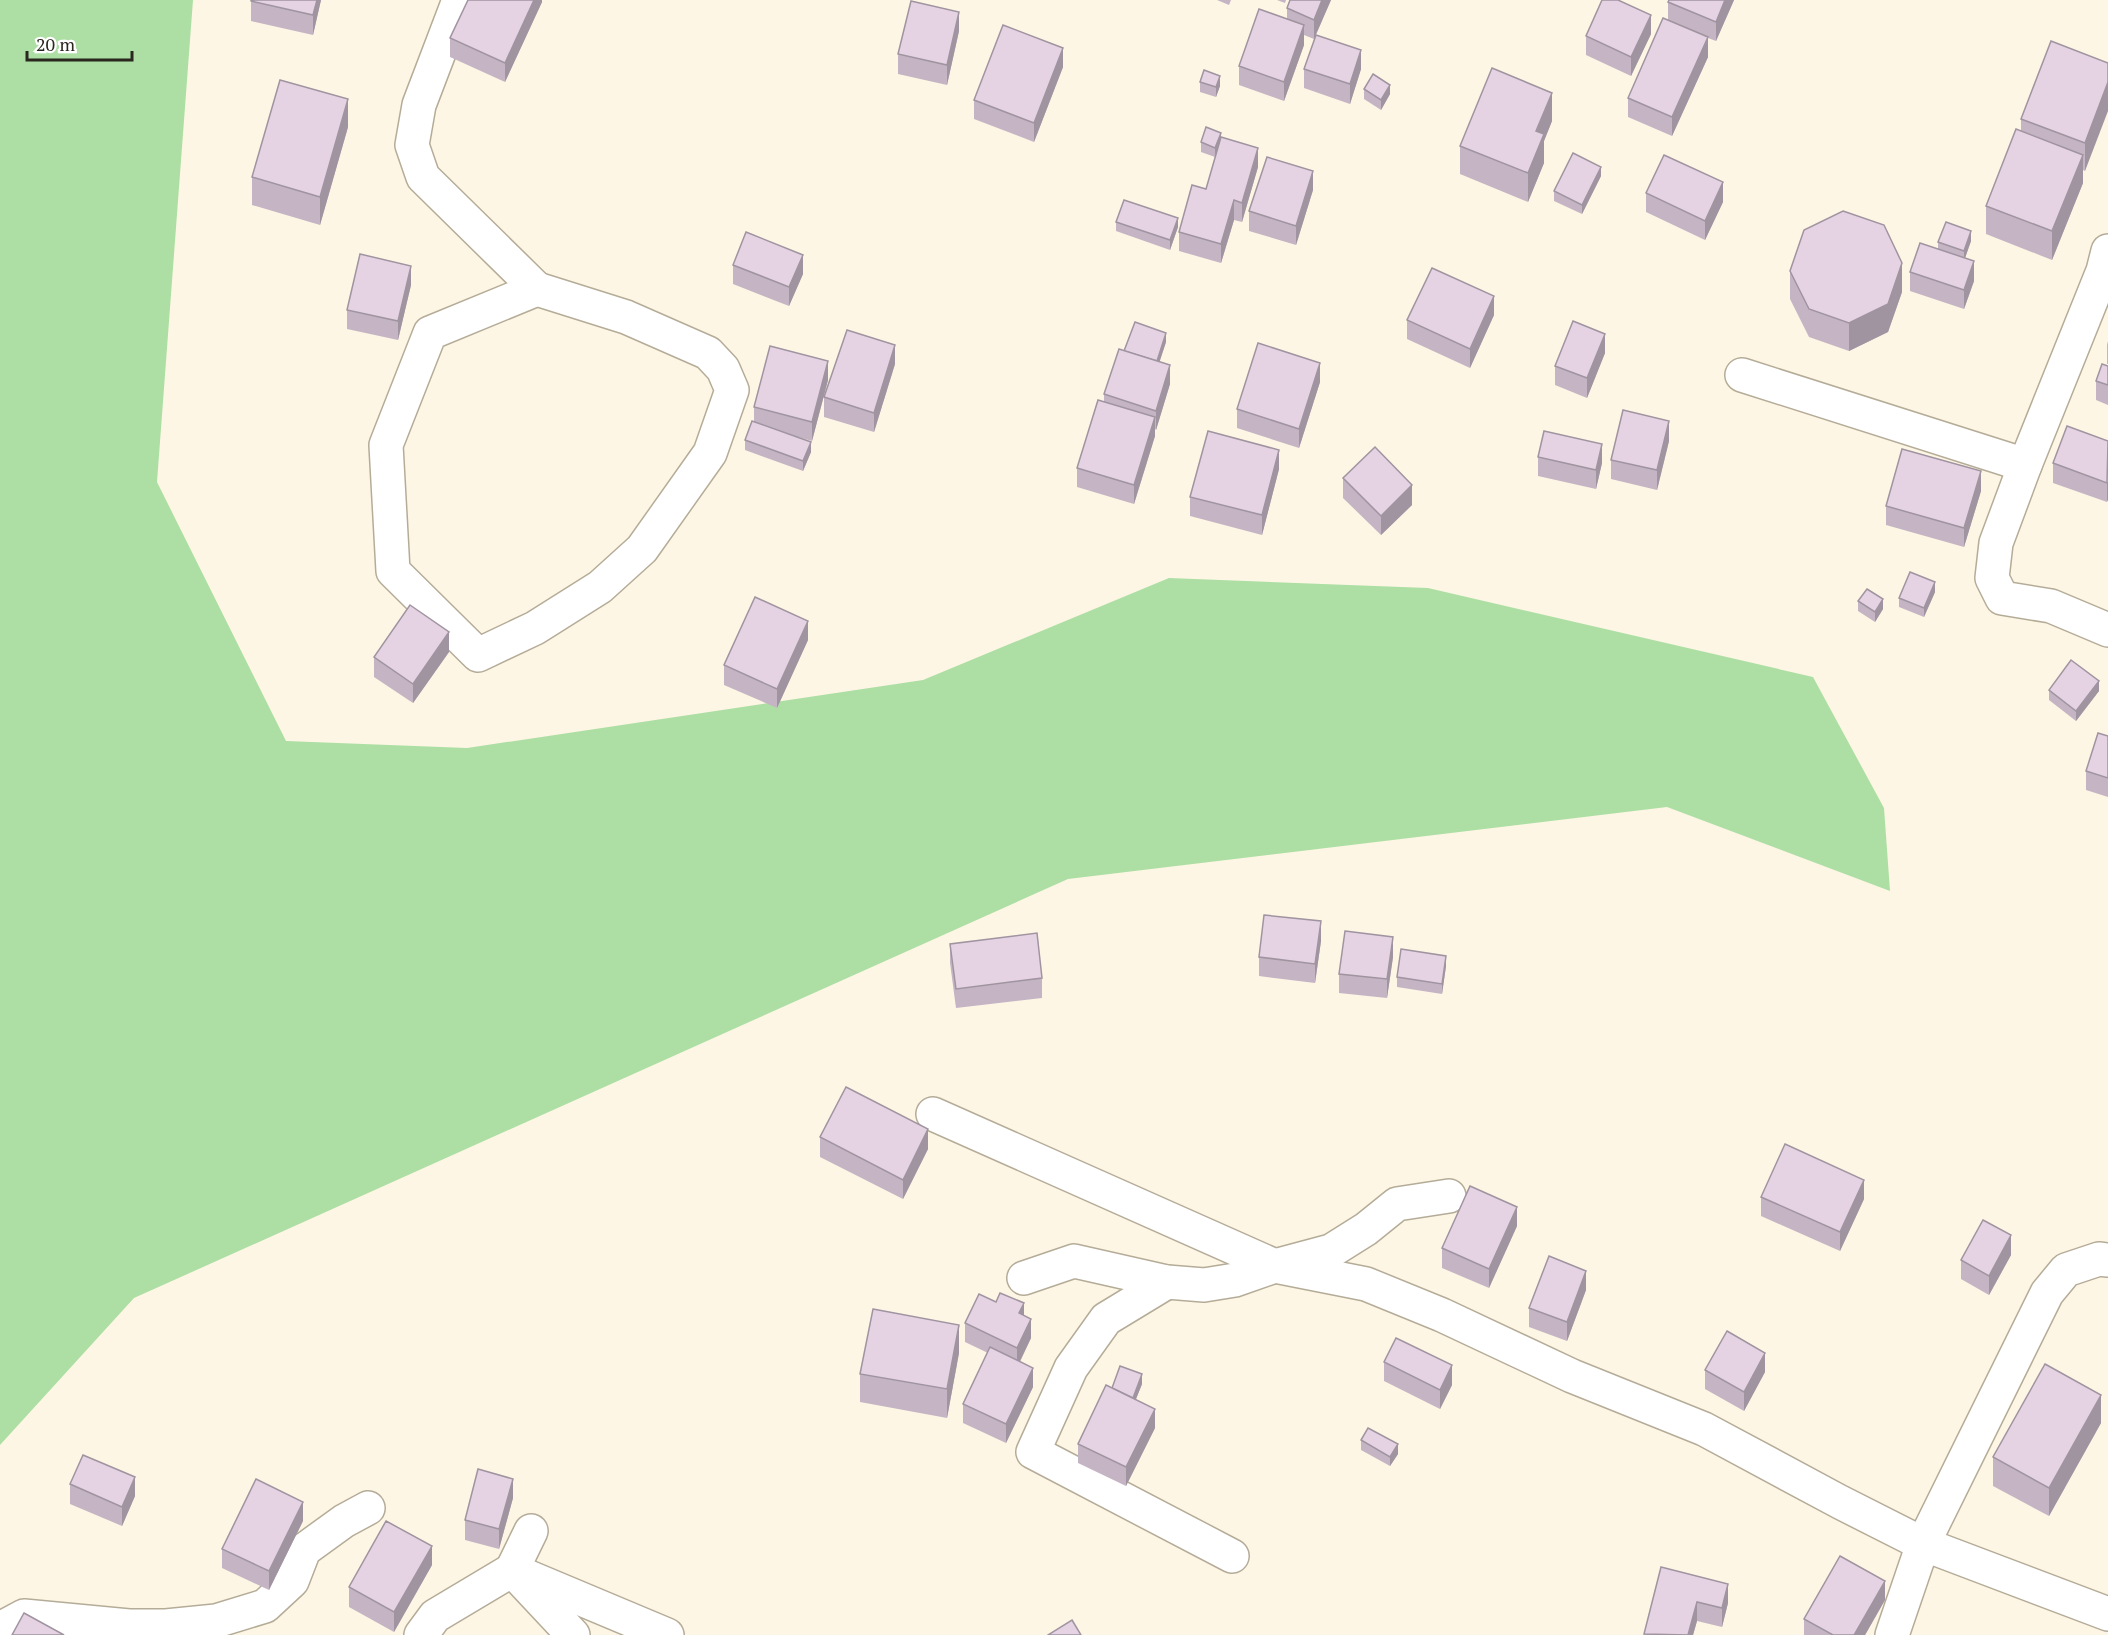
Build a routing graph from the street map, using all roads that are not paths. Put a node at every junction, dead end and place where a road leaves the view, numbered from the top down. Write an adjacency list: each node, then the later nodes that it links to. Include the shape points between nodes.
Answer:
1 (459, 0): 3 (street, via 419,105 412,145 423,177)
2 (2108, 251): 5 (street)
3 (537, 289): 3 (street, via 626,317 708,353 723,369 732,390 710,453 642,549 600,587 536,628 477,655 393,571 386,445 430,333)
4 (1742, 375): 5 (street)
5 (2025, 465): 6 (street, via 1996,543 1992,578 2002,598 2051,606)
6 (2108, 630)
7 (933, 1114): 10 (street)
8 (1449, 1196): 10 (street, via 1397,1204 1331,1251)
9 (2108, 1260): 15 (street, via 2099,1259 2066,1270 2047,1293)
10 (1275, 1266): 12 (street, via 1235,1280 1204,1285); 15 (street, via 1366,1284 1442,1315 1572,1376 1704,1430)
11 (1024, 1278): 12 (street, via 1074,1262)
12 (1167, 1282): 16 (street, via 1106,1319 1071,1368 1033,1452)
13 (368, 1508): 19 (street, via 304,1550 292,1581 265,1606 216,1621 166,1626 24,1616)
14 (531, 1531): 17 (street)
15 (1923, 1544): 18 (street); 23 (street)
16 (1232, 1556)
17 (512, 1570): 20 (street, via 435,1616); 21 (street); 22 (street)
18 (2108, 1614)
19 (0, 1629)
20 (421, 1635)
21 (573, 1635)
22 (667, 1635)
23 (1892, 1635)

